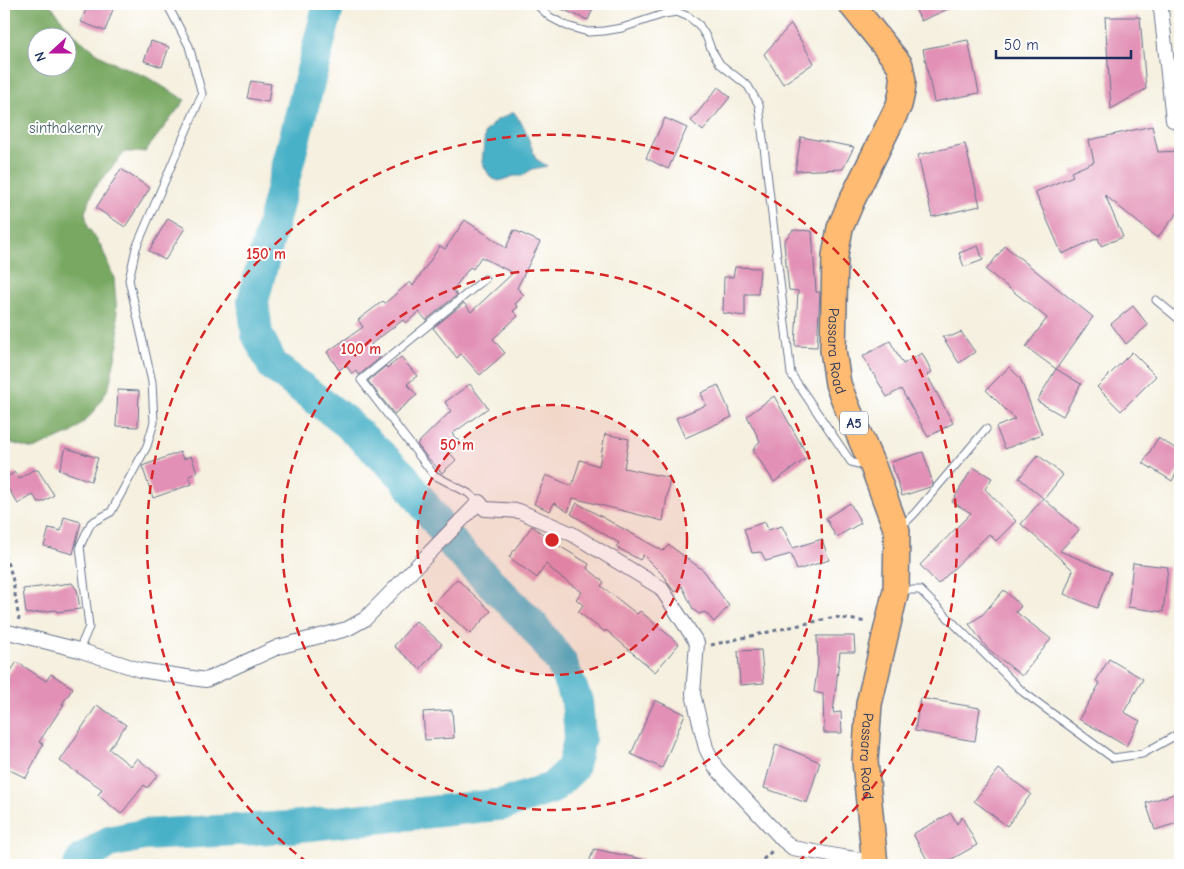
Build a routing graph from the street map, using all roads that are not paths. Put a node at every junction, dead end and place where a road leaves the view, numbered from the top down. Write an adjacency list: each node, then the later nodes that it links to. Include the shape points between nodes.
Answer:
1 (167, 4): 15 (lane, via 189,46 202,94 136,248 129,280 152,382 154,422 147,446 111,512 91,523 80,546 89,627)
2 (536, 4): 10 (lane, via 550,17 588,32 622,28 677,12 699,25 720,64 748,86 759,105 791,374 851,462)
3 (850, 4): 10 (highway, Passara Road / A5, via 900,65 903,81 899,105 840,228 835,256 833,350 838,384)
4 (1158, 4): 5 (street, via 1173,120)
5 (1180, 123)
6 (486, 279): 11 (lane, via 361,380 434,475)
7 (1156, 300): 8 (lane)
8 (1180, 320)
9 (986, 429): 12 (lane)
10 (874, 469): 12 (highway, Passara Road / A5)
11 (479, 502): 15 (street, via 365,619 348,629 278,647 206,680 140,670); 17 (street, via 485,509 519,512 572,534 661,588 697,643 693,694 706,748 716,768 793,848)
12 (897, 531): 13 (highway, Passara Road / A5)
13 (896, 590): 16 (lane, via 920,590 1023,692 1113,758 1142,754); 17 (highway, Passara Road / A5, via 869,704 865,761)
14 (4, 631): 15 (street)
15 (79, 650)
16 (1180, 733)
17 (874, 864)

